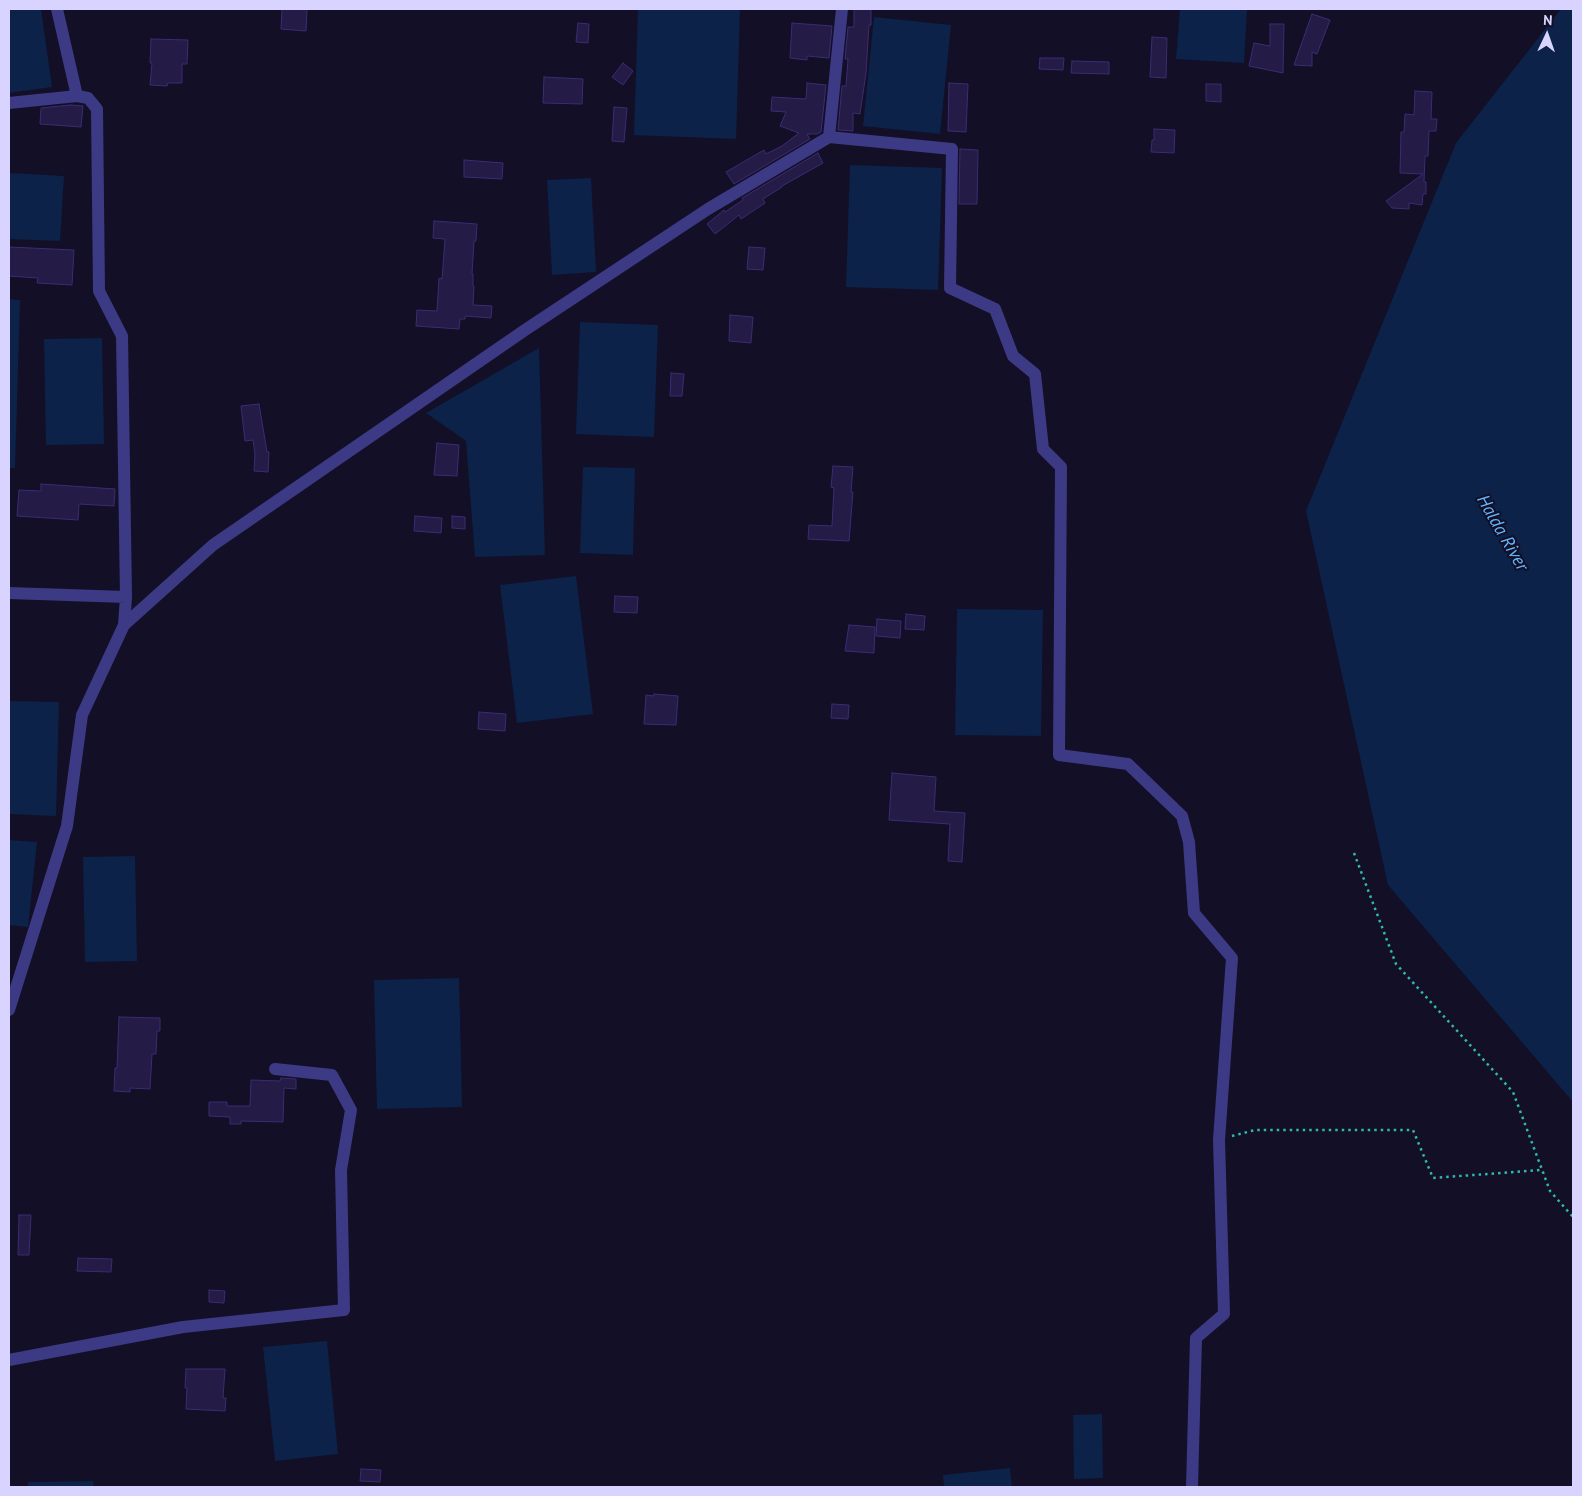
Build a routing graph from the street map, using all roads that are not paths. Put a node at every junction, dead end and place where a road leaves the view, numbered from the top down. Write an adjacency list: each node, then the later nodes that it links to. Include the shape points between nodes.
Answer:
1 (57, 9): 3 (street)
2 (842, 9): 5 (street)
3 (77, 96): 4 (street); 7 (street, via 88,98 97,109 99,291 122,336)
4 (9, 103)
5 (829, 138): 8 (street, via 708,209 525,330 213,545); 12 (street, via 952,149 950,288 995,309 1013,356 1035,374 1043,449 1061,467 1059,755 1128,764 1182,816 1189,842 1194,913 1232,958 1219,1140 1224,1314 1196,1338)
6 (9, 593): 7 (street)
7 (126, 597): 8 (street)
8 (124, 625): 9 (street, via 82,715 66,826)
9 (9, 1010)
10 (275, 1069): 11 (street, via 332,1075 351,1110 340,1170 344,1310 182,1327)
11 (9, 1360)
12 (1192, 1487)

